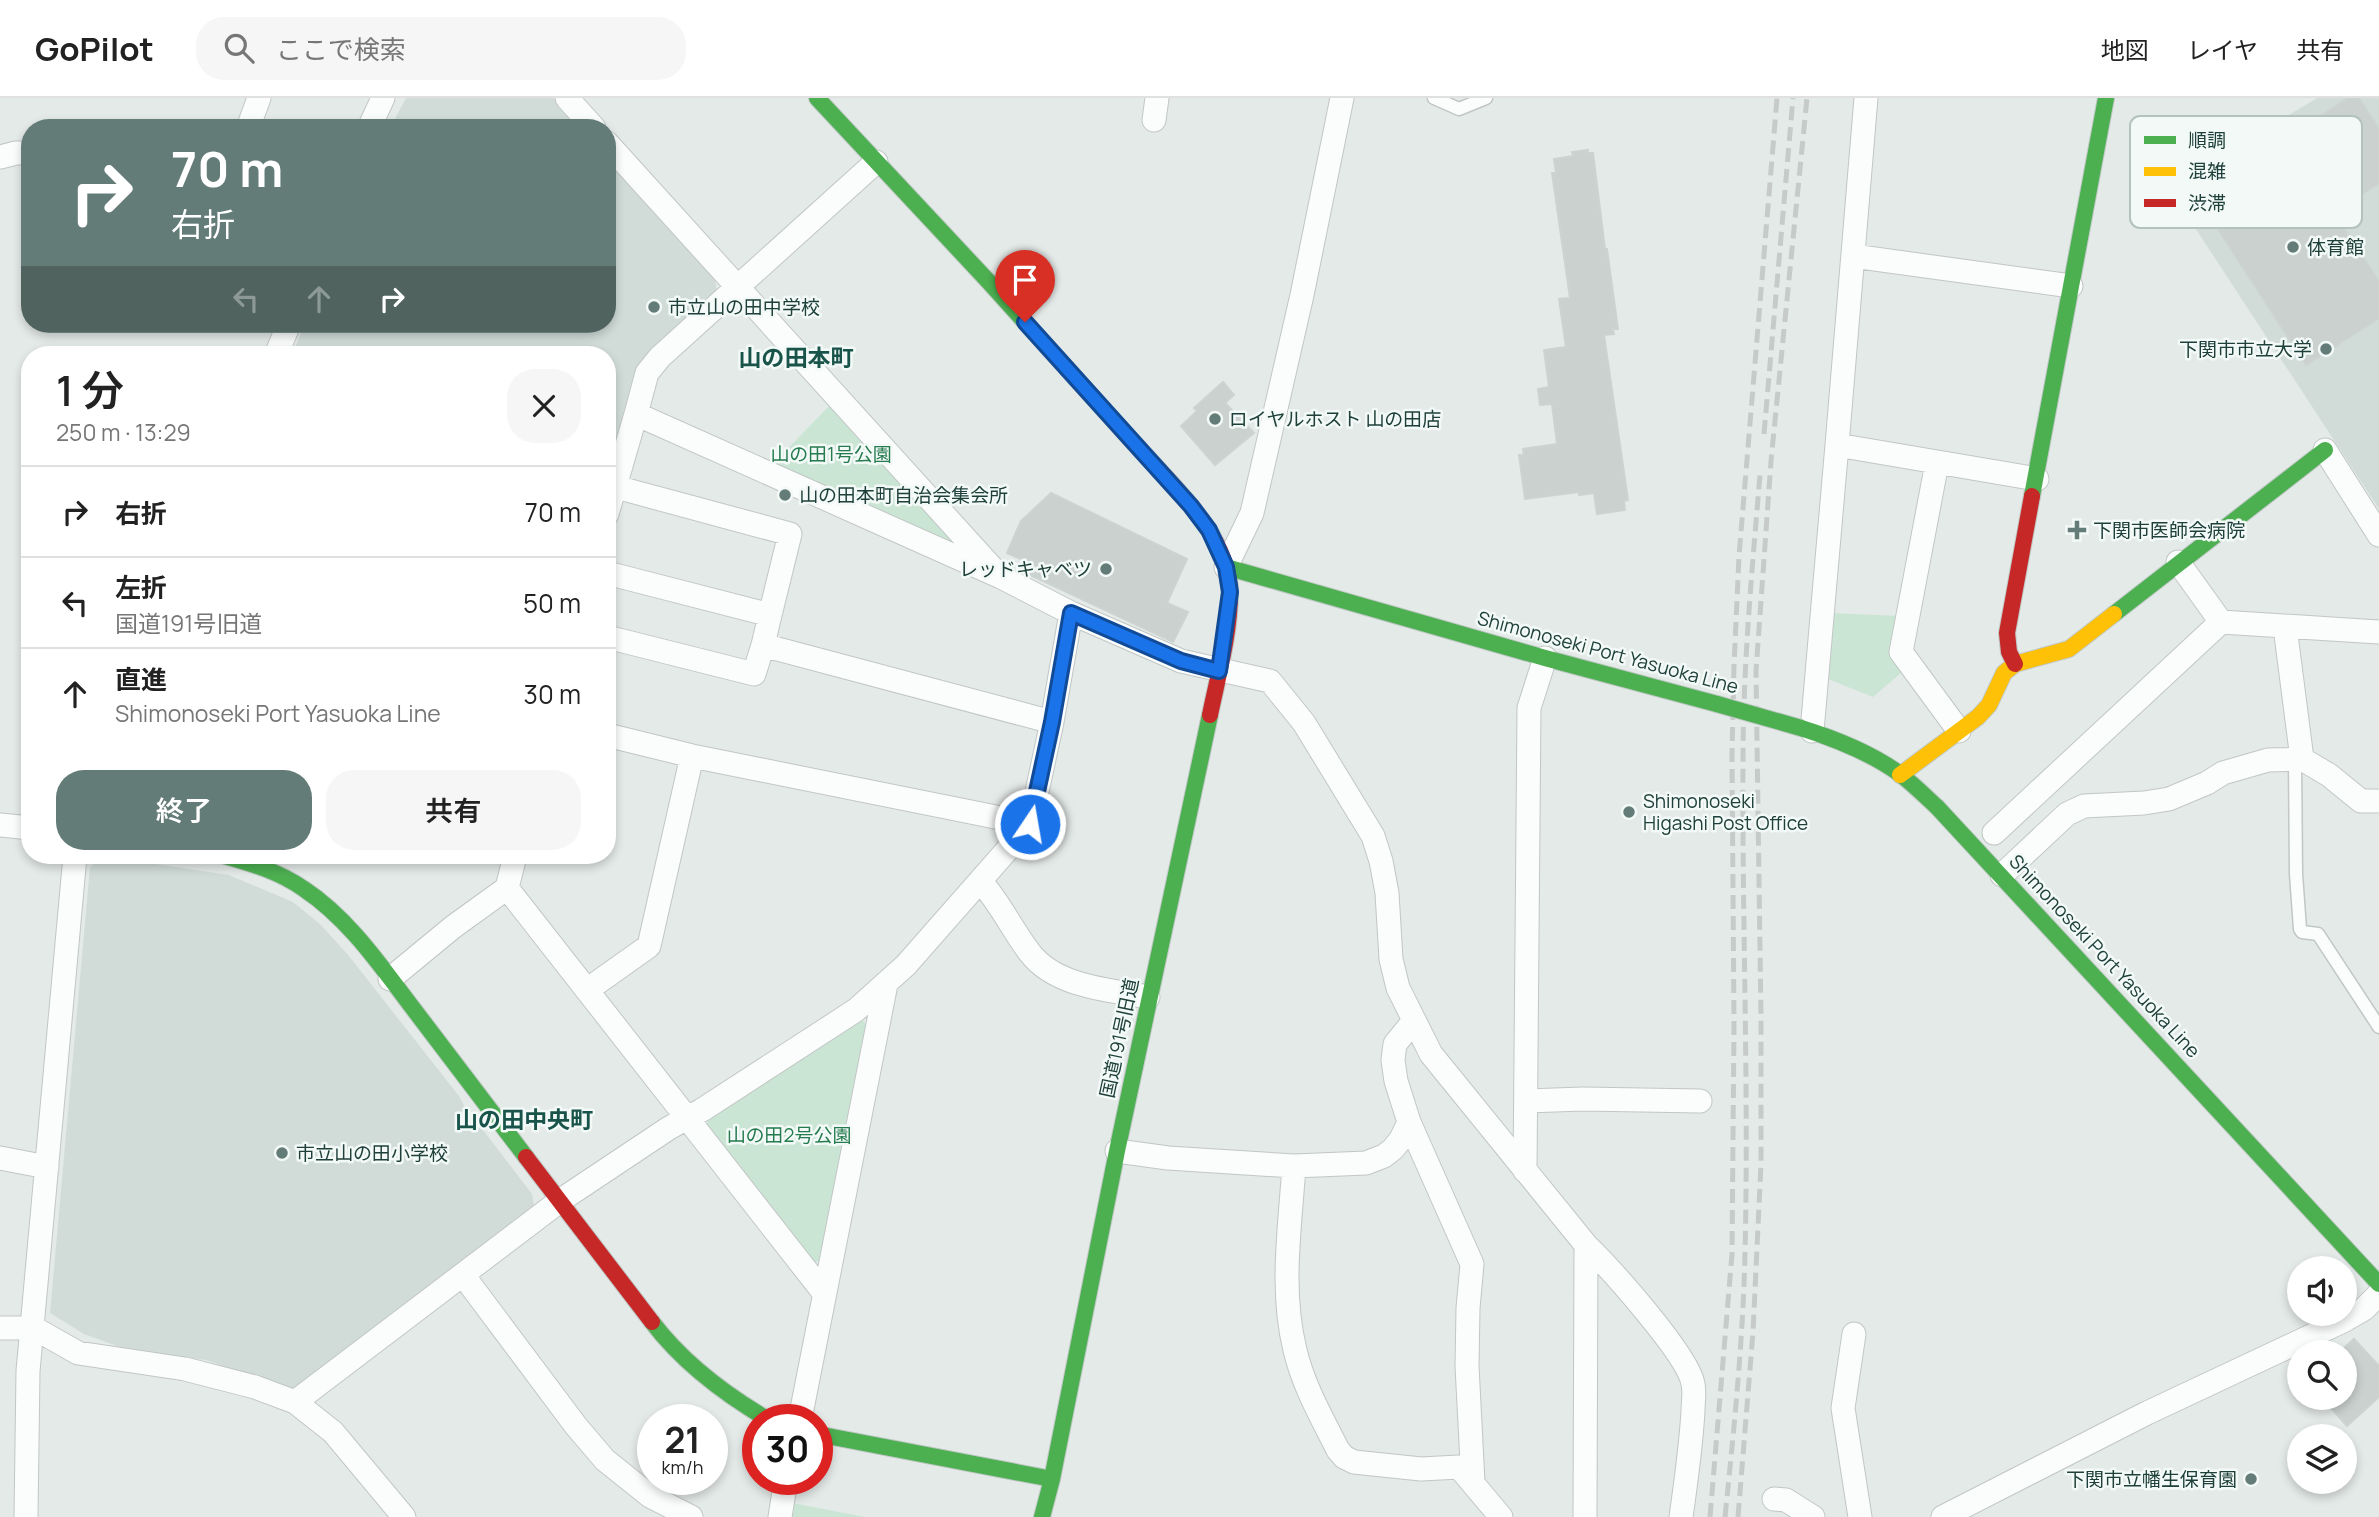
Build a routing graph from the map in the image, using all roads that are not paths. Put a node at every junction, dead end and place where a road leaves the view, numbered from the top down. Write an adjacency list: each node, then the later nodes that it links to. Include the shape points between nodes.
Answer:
1 (259, 98): 10 (street)
2 (383, 98): 11 (street)
3 (567, 98): 12 (street)
4 (817, 98): 16 (street)
5 (1342, 98): 28 (street, via 1252,513)
6 (1434, 98): 7 (lane, via 1460,109)
7 (1486, 98)
8 (1866, 98): 17 (street)
9 (2106, 98): 19 (street)
10 (251, 119)
11 (373, 119)
12 (586, 119)
13 (21, 153): 15 (street)
14 (616, 153): 18 (street)
15 (0, 157)
16 (876, 162): 18 (street); 28 (street, via 1191,506 1209,530)
17 (1853, 256): 19 (street); 21 (street)
18 (736, 286): 20 (street, via 647,373); 30 (street)
19 (2071, 286): 24 (street)
20 (636, 414): 25 (street); 30 (street)
21 (1837, 445): 23 (street); 42 (street)
22 (2325, 450): 26 (street); 27 (street)
23 (1937, 463): 24 (street); 43 (street, via 1901,652)
24 (2037, 480): 39 (street, via 2007,633 2008,652)
25 (616, 487): 32 (street, via 790,534)
26 (2379, 535)
27 (2178, 562): 33 (street); 39 (street, via 2069,649)
28 (1226, 567): 38 (street, Shimonoseki Port Yasuoka Line); 40 (street, 国道191号旧道, via 1230,592)
29 (616, 575): 32 (street)
30 (1001, 577): 31 (street)
31 (1071, 613): 40 (street, via 1181,661); 41 (street)
32 (770, 615): 37 (street)
33 (2221, 622): 34 (street); 52 (street)
34 (2285, 627): 35 (street); 46 (street)
35 (2379, 632)
36 (616, 639): 37 (street, via 754,674)
37 (763, 645): 41 (street)
38 (1545, 658): 42 (street, Shimonoseki Port Yasuoka Line, bridge); 65 (street, via 1529,708)
39 (2015, 664): 43 (street, via 2004,673 1989,705)
40 (1219, 671): 62 (street, 国道191号旧道); 63 (street, via 1270,681 1304,723 1364,819 1381,861 1398,988)
41 (1052, 722): 49 (street)
42 (1806, 729): 47 (street, Shimonoseki Port Yasuoka Line, via 1846,744)
43 (1959, 731): 47 (street)
44 (616, 737): 45 (street)
45 (692, 756): 49 (street); 61 (street, via 649,946)
46 (2298, 759): 48 (street, via 2329,775 2361,801); 56 (street, via 2239,767 2169,799 2084,806 2067,814); 64 (lane, via 2300,929 2318,934)
47 (1900, 775): 56 (street, Shimonoseki Port Yasuoka Line)
48 (2379, 801)
49 (1030, 824): 57 (street)
50 (0, 825): 51 (street)
51 (21, 827)
52 (1994, 833)
53 (74, 864): 71 (street)
54 (250, 864): 59 (street, via 285,875 320,899)
55 (513, 864): 58 (street)
56 (2002, 875): 77 (street, Shimonoseki Port Yasuoka Line)
57 (981, 882): 60 (street); 62 (street, via 1041,965 1067,979)
58 (507, 888): 59 (street); 61 (street)
59 (390, 979): 74 (street)
60 (886, 984): 67 (street, via 856,1010); 78 (street)
61 (587, 990): 67 (street)
62 (1149, 997): 69 (street, 国道191号旧道)
63 (1413, 1021): 68 (street, via 1393,1053 1395,1081); 73 (street, via 1431,1054)
64 (2379, 1027)
65 (1526, 1101): 66 (street); 73 (street)
66 (1700, 1101)
67 (686, 1118): 74 (street); 78 (street)
68 (1409, 1122): 72 (street, via 1401,1139 1384,1156 1366,1163); 88 (street, via 1472,1264 1467,1366)
69 (1117, 1151): 72 (street); 87 (street, 国道191号旧道)
70 (0, 1158): 71 (street)
71 (47, 1167): 81 (street)
72 (1294, 1167): 88 (street, via 1287,1253 1292,1333 1310,1393 1338,1450 1354,1462 1422,1469 1459,1467)
73 (1525, 1171): 75 (street)
74 (561, 1200): 76 (street); 85 (street, via 677,1352)
75 (1586, 1245): 97 (street); 98 (street, via 1689,1370 1693,1385 1689,1485)
76 (463, 1275): 83 (street); 93 (street, via 605,1460 650,1496)
77 (2379, 1284)
78 (824, 1293): 84 (street)
79 (2379, 1294): 101 (street, via 2343,1321 2147,1413)
80 (0, 1328): 81 (street)
81 (34, 1328): 83 (street, via 78,1353 186,1369); 91 (street, via 28,1371)
82 (1854, 1334): 100 (street, via 1843,1408)
83 (295, 1402): 92 (street, via 333,1432)
84 (803, 1404)
85 (742, 1405)
86 (833, 1437): 87 (street)
87 (1052, 1479): 95 (street, 国道191号旧道)
88 (1473, 1482): 96 (street)
89 (783, 1495): 94 (street)
90 (1774, 1499): 99 (street, via 1786,1500)
91 (26, 1517)
92 (404, 1517)
93 (691, 1517)
94 (780, 1517)
95 (1042, 1517)
96 (1501, 1517)
97 (1585, 1517)
98 (1681, 1517)
99 (1813, 1517)
100 (1860, 1517)
101 (1943, 1517)

